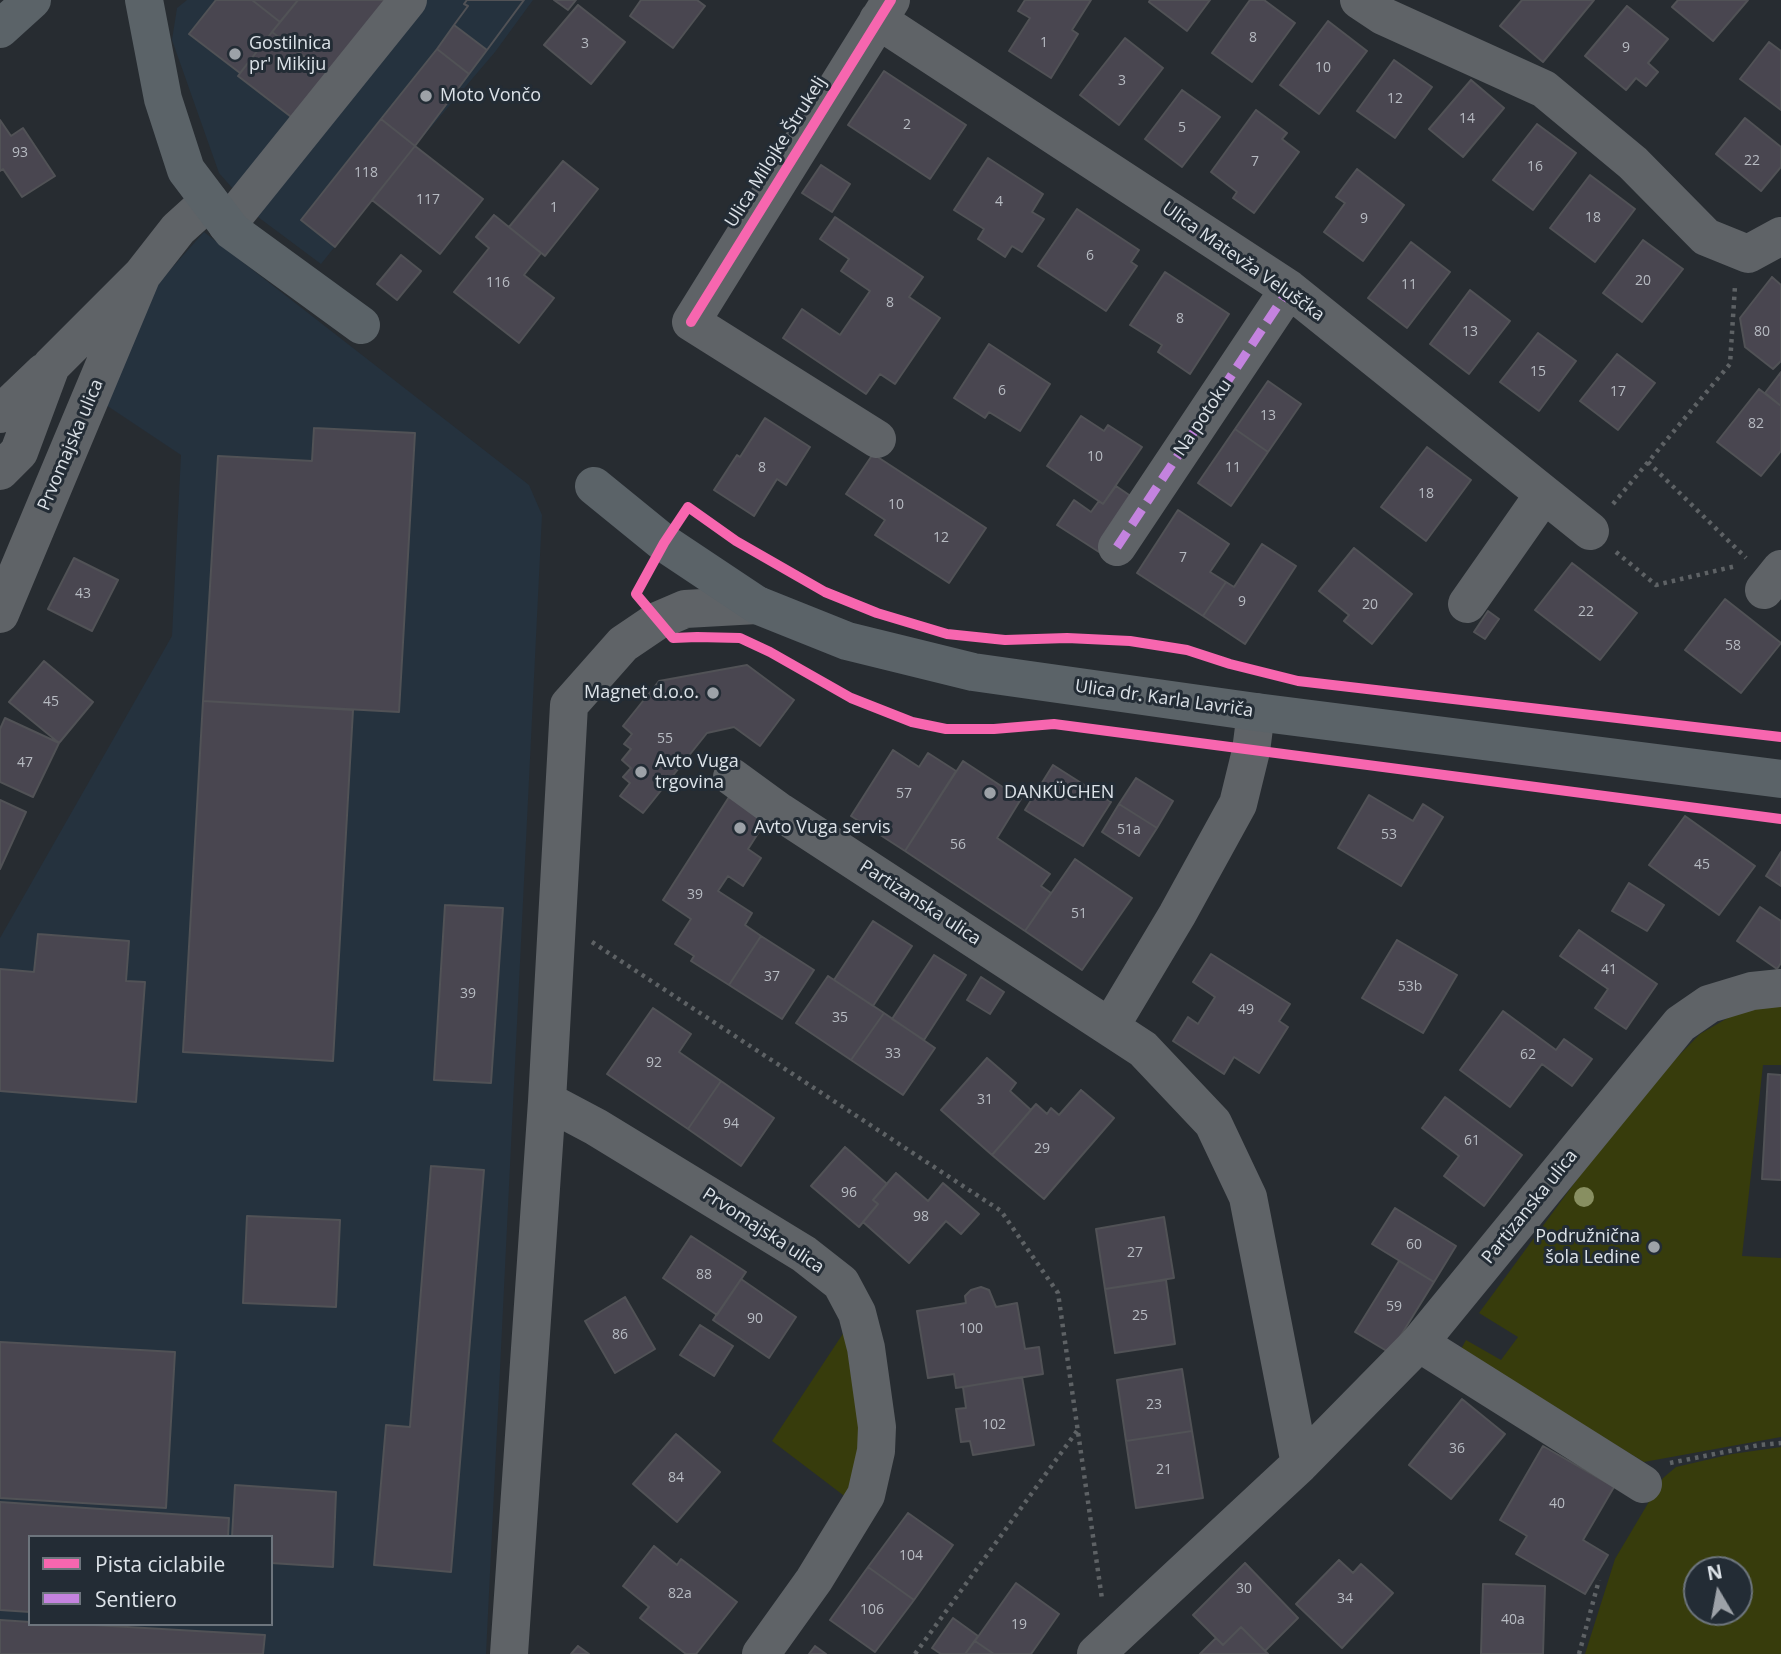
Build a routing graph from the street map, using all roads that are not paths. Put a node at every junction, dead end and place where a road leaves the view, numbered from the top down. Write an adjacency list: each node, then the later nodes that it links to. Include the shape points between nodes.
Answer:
1 (32, 0): 6 (main road)
2 (144, 0): 7 (main road, via 163,99 186,170)
3 (408, 0): 7 (street)
4 (1359, 0): 8 (street, via 1383,16 1544,89 1633,163 1706,237 1748,254)
5 (884, 10): 10 (street, Ulica Matevža Veluščka); 14 (street, Ulica Milojke Štrukelj, via 691,322)
6 (0, 29)
7 (218, 213): 9 (street, via 178,229); 11 (main road, via 232,231)
8 (1781, 236)
9 (142, 275): 12 (street); 22 (street, Prvomajska ulica)
10 (1289, 289): 17 (street, Ulica Matevža Veluščka); 19 (street, Na potoku)
11 (361, 325)
12 (51, 366): 13 (street); 15 (street, via 19,452)
13 (0, 414)
14 (877, 439)
15 (0, 471)
16 (594, 486): 21 (main road, Ulica dr. Karla Lavriča, via 664,543)
17 (1544, 494): 18 (street, Ulica Matevža Veluščka); 20 (street)
18 (1590, 531)
19 (1117, 547)
20 (1467, 604)
21 (757, 606): 23 (main road, Ulica dr. Karla Lavriča, via 847,641 973,672); 28 (street, via 685,609 657,621 623,644 569,705)
22 (0, 614)
23 (1255, 712): 25 (main road, Ulica dr. Karla Lavriča); 27 (street, via 1238,804)
24 (732, 777): 27 (street, Partizanska ulica)
25 (1781, 779)
26 (1781, 988): 29 (street, Partizanska ulica, via 1709,1004 1680,1024)
27 (1110, 1027): 30 (street, Partizanska ulica, via 1143,1049 1213,1123 1248,1197)
28 (547, 1101): 33 (street); 34 (street, Prvomajska ulica, via 804,1254 841,1283 857,1313 877,1427 877,1451 866,1495)
29 (1419, 1343): 30 (street, Partizanska ulica); 31 (street)
30 (1300, 1464): 32 (street, Partizanska ulica)
31 (1643, 1485)
32 (1102, 1648)
33 (509, 1654)
34 (761, 1654)

